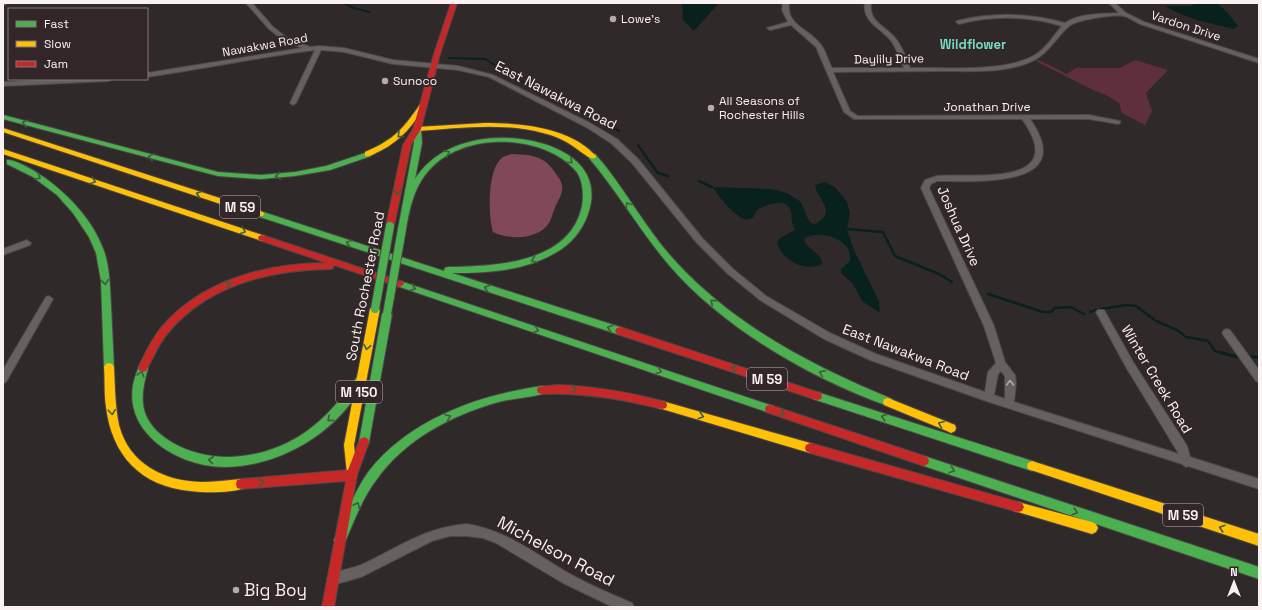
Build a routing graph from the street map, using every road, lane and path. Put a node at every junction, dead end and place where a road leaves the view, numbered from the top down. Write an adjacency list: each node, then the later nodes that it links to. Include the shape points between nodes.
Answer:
1 (249, 3): 11 (street, via 271,28 284,38)
2 (454, 3): 14 (main road, South Rochester Road / M 150)
3 (786, 3): 8 (street, via 785,14)
4 (868, 3): 16 (street, via 870,17 894,40)
5 (1112, 3): 6 (street, Vardon Drive)
6 (1124, 14): 9 (street, Daylily Drive, via 1081,18); 13 (street, Vardon Drive, via 1148,26)
7 (959, 22): 9 (street, via 983,17 1021,16)
8 (792, 23): 10 (street); 15 (street, via 817,44)
9 (1066, 25): 16 (street, Daylily Drive, via 1042,53 1018,64 983,69)
10 (770, 28)
11 (307, 48): 12 (street, Nawakwa Road); 17 (street, Nawakwa Road)
12 (319, 48): 14 (street, Nawakwa Road, via 344,50 393,62); 20 (street)
13 (1259, 61)
14 (433, 65): 21 (main road, South Rochester Road / M 150); 41 (street, East Nawakwa Road, via 464,69 495,78 614,141 700,241 763,298 792,316 827,336 873,356)
15 (829, 70): 16 (street, Daylily Drive); 23 (street, Jonathan Drive, via 847,112 856,118)
16 (908, 70)
17 (148, 75)
18 (88, 80): 19 (street)
19 (3, 84)
20 (292, 103)
21 (423, 104): 22 (main road, one-way to 22, via 410,125 388,145 327,168 261,177 218,174); 25 (main road, South Rochester Road / M 150)
22 (3, 117)
23 (1025, 118): 24 (street, Jonathan Drive, via 1089,117); 37 (street, Joshua Drive, via 1039,145 1037,160 1030,168 1019,174 1004,177 936,179 926,185 991,331)
24 (1118, 122)
25 (416, 129): 29 (main road, South Rochester Road / M 150, via 418,143); 38 (main road, South Rochester Road / M 150, one-way to 38, bridge, via 407,145); 43 (main road, one-way to 25, via 824,374 742,326 681,272 598,163 583,148 570,140 538,128 520,125)
26 (3, 130): 33 (main road, M 59, one-way to 26)
27 (3, 151): 32 (main road, M 59, one-way to 32)
28 (3, 159): 46 (main road, one-way to 46, via 36,175 60,193 93,236 100,253 105,281 113,423 129,457 142,470 159,480 203,487)
29 (406, 204): 33 (main road, one-way to 33, via 417,182 434,162 460,147 491,140 547,146 571,161 585,181 585,216 579,228 558,248 545,256 497,269); 46 (main road, South Rochester Road / M 150, bridge, via 365,441)
30 (27, 243): 31 (street)
31 (3, 252)
32 (349, 267): 38 (main road, one-way to 32, via 333,417 310,435 261,457 237,461 209,461 182,454 165,445 152,435 143,422 138,407 137,390 140,374 155,343 171,323 207,295 240,279 267,271 307,266); 53 (main road, M 59, one-way to 53)
33 (426, 268): 48 (main road, M 59, one-way to 33)
34 (49, 299): 40 (street)
35 (1101, 312): 45 (street, Winter Creek Road, via 1137,379 1183,449)
36 (1227, 333): 39 (street)
37 (1001, 364): 41 (street, via 994,372); 42 (street, Joshua Drive, one-way to 37, via 1010,375)
38 (362, 377): 46 (main road, South Rochester Road / M 150, via 349,445)
39 (1259, 378)
40 (3, 379)
41 (989, 398): 42 (street, East Nawakwa Road)
42 (1009, 404): 45 (street, East Nawakwa Road)
43 (956, 430)
44 (971, 436): 48 (main road)
45 (1186, 462): 47 (street, East Nawakwa Road)
46 (352, 475): 51 (main road, South Rochester Road)
47 (1259, 484)
48 (1108, 490): 52 (main road, M 59, one-way to 48)
49 (1101, 531): 51 (main road, one-way to 49, via 378,468 413,436 436,422 494,400 522,393 556,389 587,390 636,398)
50 (1116, 535): 53 (main road)
51 (340, 540): 54 (main road, South Rochester Road)
52 (1259, 540)
53 (1259, 574)
54 (333, 579): 55 (main road, South Rochester Road); 56 (street, Michelson Road, via 364,570 431,536 462,530 480,531 497,537 594,593)
55 (328, 607)
56 (628, 607)

